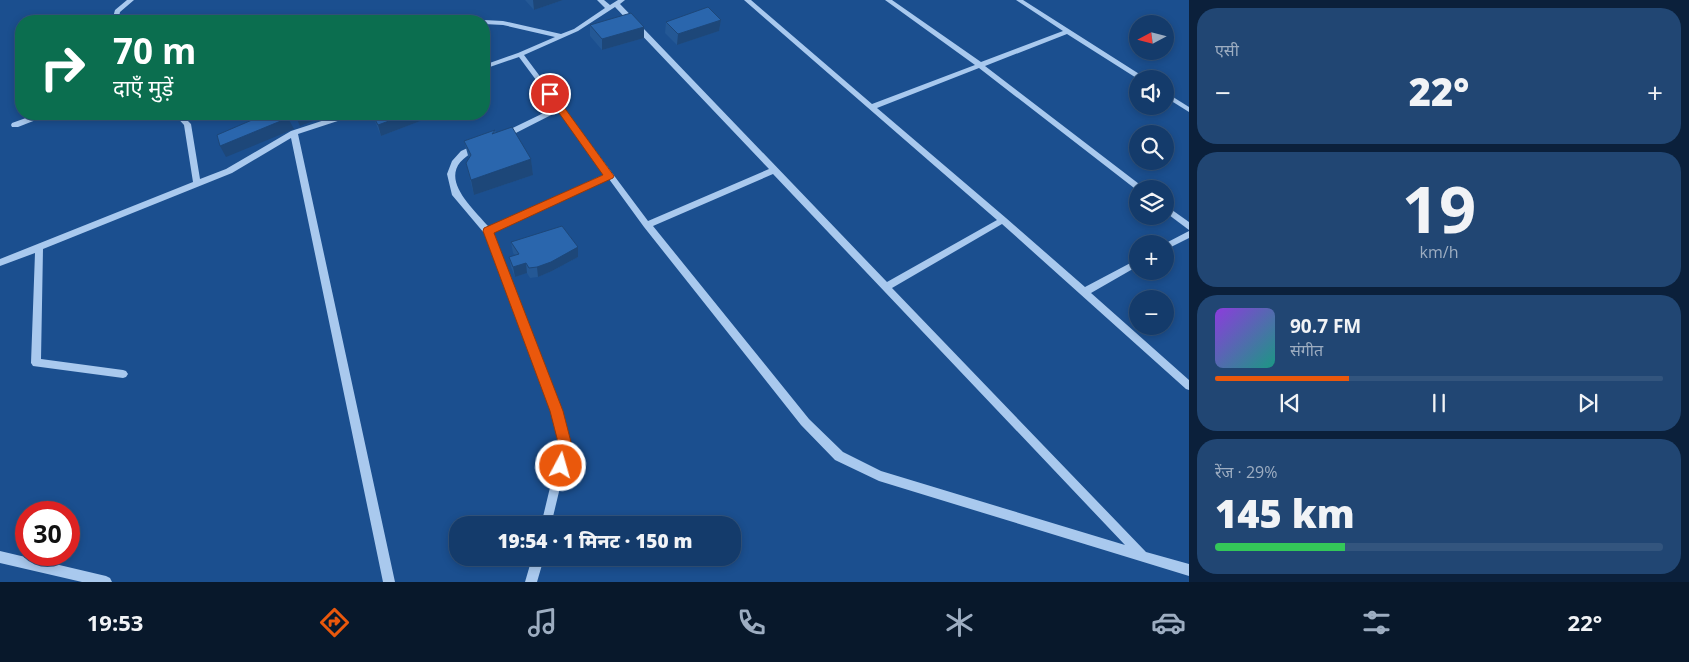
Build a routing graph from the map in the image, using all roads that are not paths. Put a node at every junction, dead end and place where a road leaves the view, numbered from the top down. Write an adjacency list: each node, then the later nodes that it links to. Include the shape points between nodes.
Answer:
1 (130, 0): 7 (street)
2 (600, 0): 6 (street)
3 (746, 0): 16 (street)
4 (888, 0): 13 (street)
5 (1020, 0): 9 (street)
6 (616, 4): 10 (street); 26 (street)
7 (116, 15)
8 (490, 22): 10 (street)
9 (1069, 31): 13 (street); 14 (street)
10 (561, 36): 11 (street)
11 (520, 54): 12 (street); 17 (street)
12 (490, 65)
13 (980, 65): 16 (street); 28 (street)
14 (1129, 70)
15 (1174, 100): 18 (street)
16 (871, 107): 31 (street)
17 (560, 108): 24 (street); 27 (street)
18 (1189, 110)
19 (28, 120): 22 (street)
20 (183, 120): 29 (street, via 187,124)
21 (332, 120): 23 (street)
22 (15, 125)
23 (294, 133): 29 (street, via 229,171); 50 (street)
24 (497, 140)
25 (480, 146): 34 (street, via 464,153 454,163 451,174 455,193)
26 (775, 170): 32 (street); 40 (street)
27 (609, 176): 32 (street); 34 (street)
28 (1129, 180)
29 (197, 184): 37 (street)
30 (1174, 215): 33 (street)
31 (1003, 220): 40 (street); 41 (street)
32 (647, 225): 45 (street, via 805,422 839,456 879,476)
33 (1189, 227)
34 (488, 231): 44 (street, via 557,411 565,446)
35 (1189, 234): 36 (street)
36 (1174, 242)
37 (38, 247): 38 (street); 42 (street, via 36,363)
38 (0, 263)
39 (1129, 267): 41 (street)
40 (886, 287): 45 (street)
41 (1084, 292): 43 (street)
42 (123, 374)
43 (1189, 386)
44 (548, 516)
45 (1143, 556): 48 (street)
46 (0, 557): 49 (street)
47 (536, 566): 51 (street)
48 (1189, 570)
49 (106, 582)
50 (389, 582)
51 (531, 582)

